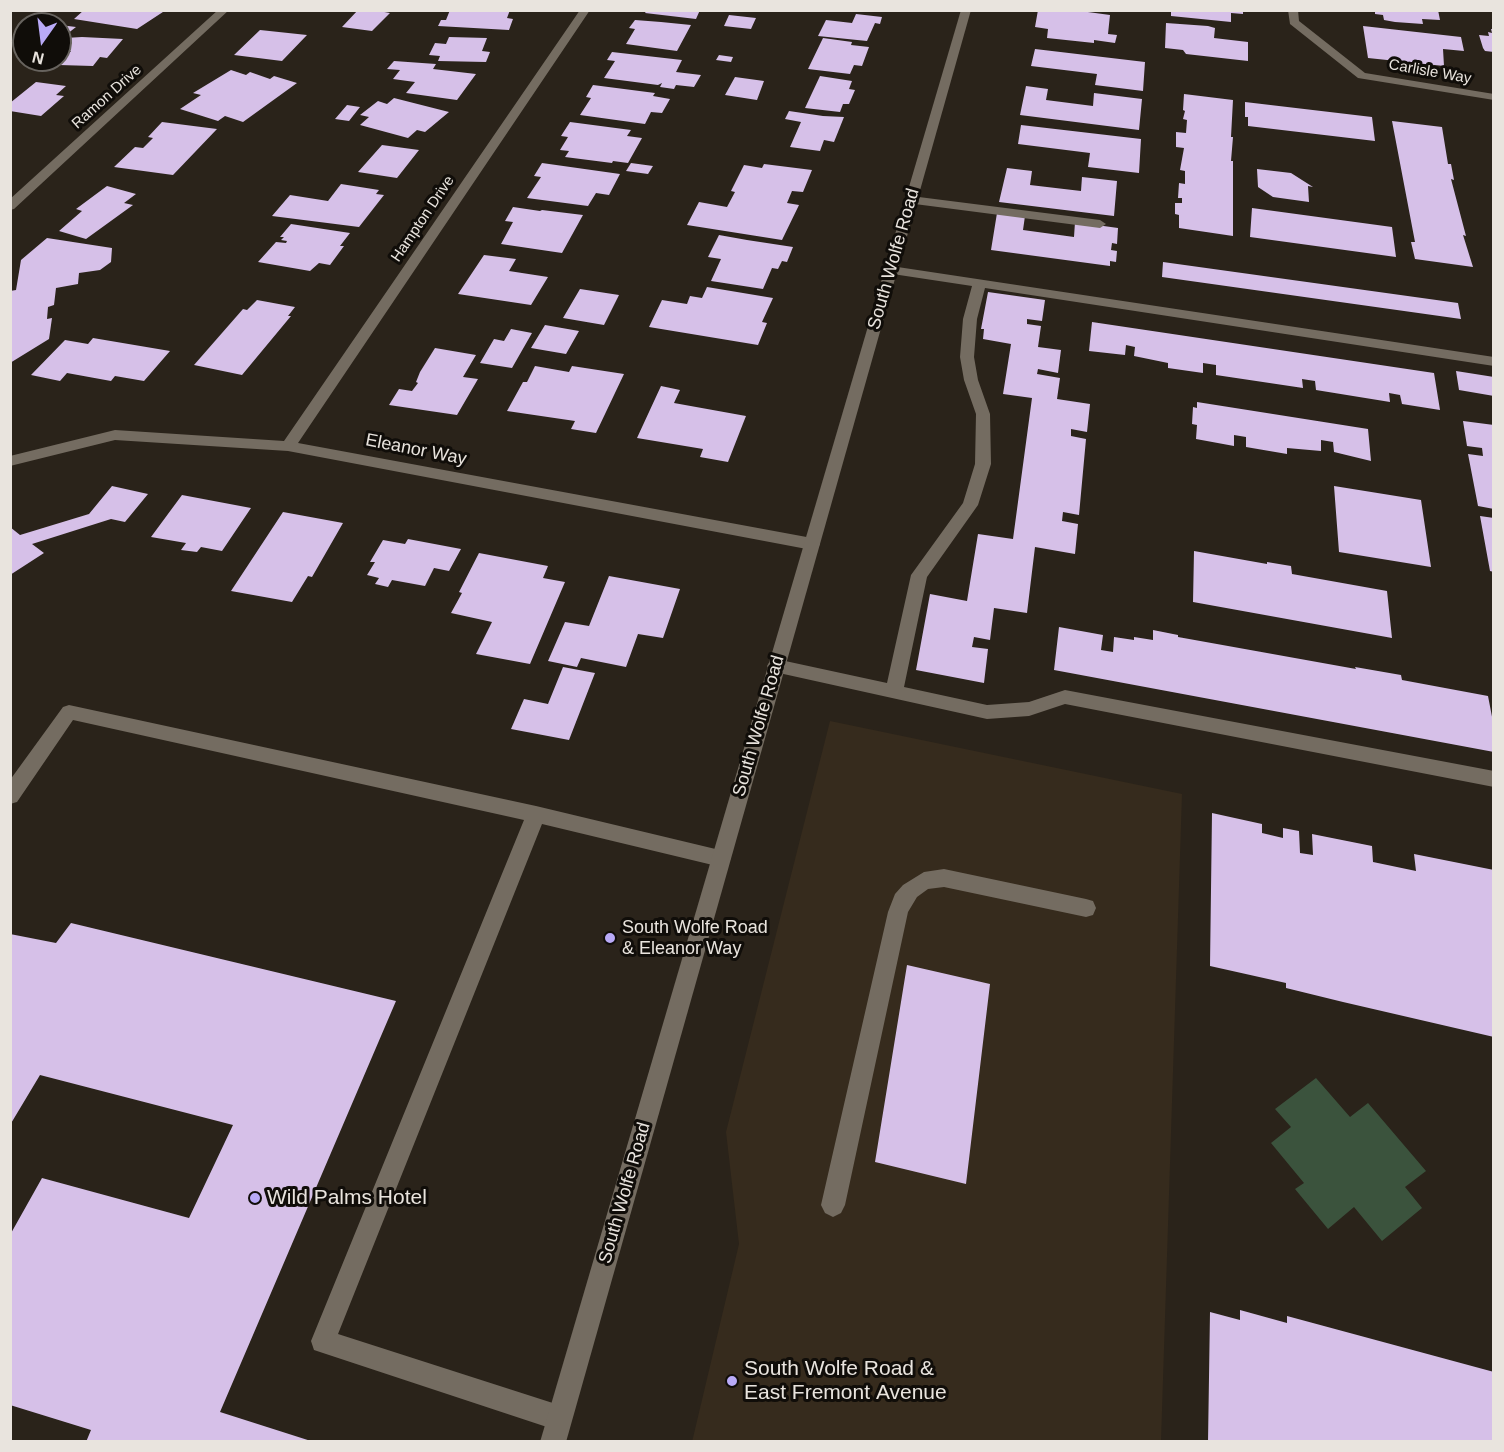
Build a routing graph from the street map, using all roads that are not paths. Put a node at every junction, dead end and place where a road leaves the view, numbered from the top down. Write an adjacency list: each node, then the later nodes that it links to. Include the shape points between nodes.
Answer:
1 (224, 10): 7 (street, Ramon Drive)
2 (585, 10): 12 (street, Hampton Drive)
3 (966, 10): 6 (street, South Wolfe Road)
4 (1293, 10): 5 (street, Carlisle Way, via 1294,22 1362,76)
5 (1494, 97)
6 (911, 200): 8 (street); 9 (street, South Wolfe Road)
7 (12, 202)
8 (1100, 224)
9 (891, 270): 10 (street); 14 (street, South Wolfe Road)
10 (980, 283): 11 (street); 16 (street, via 970,319 967,357 970,380 983,414 983,464 970,505 919,575)
11 (1494, 362)
12 (288, 446): 13 (street, Eleanor Way, via 115,435); 14 (street, Eleanor Way)
13 (10, 461)
14 (812, 544): 15 (street, South Wolfe Road)
15 (776, 666): 16 (street); 20 (street, South Wolfe Road)
16 (894, 691): 17 (street, via 987,712 1029,709 1065,698)
17 (1494, 779)
18 (10, 796): 19 (street, via 69,712)
19 (536, 814): 20 (street); 23 (street, via 323,1341)
20 (722, 858): 23 (street, South Wolfe Road)
21 (1086, 908): 22 (street, via 944,878 924,881 910,891 896,920)
22 (833, 1205)
23 (556, 1430)

